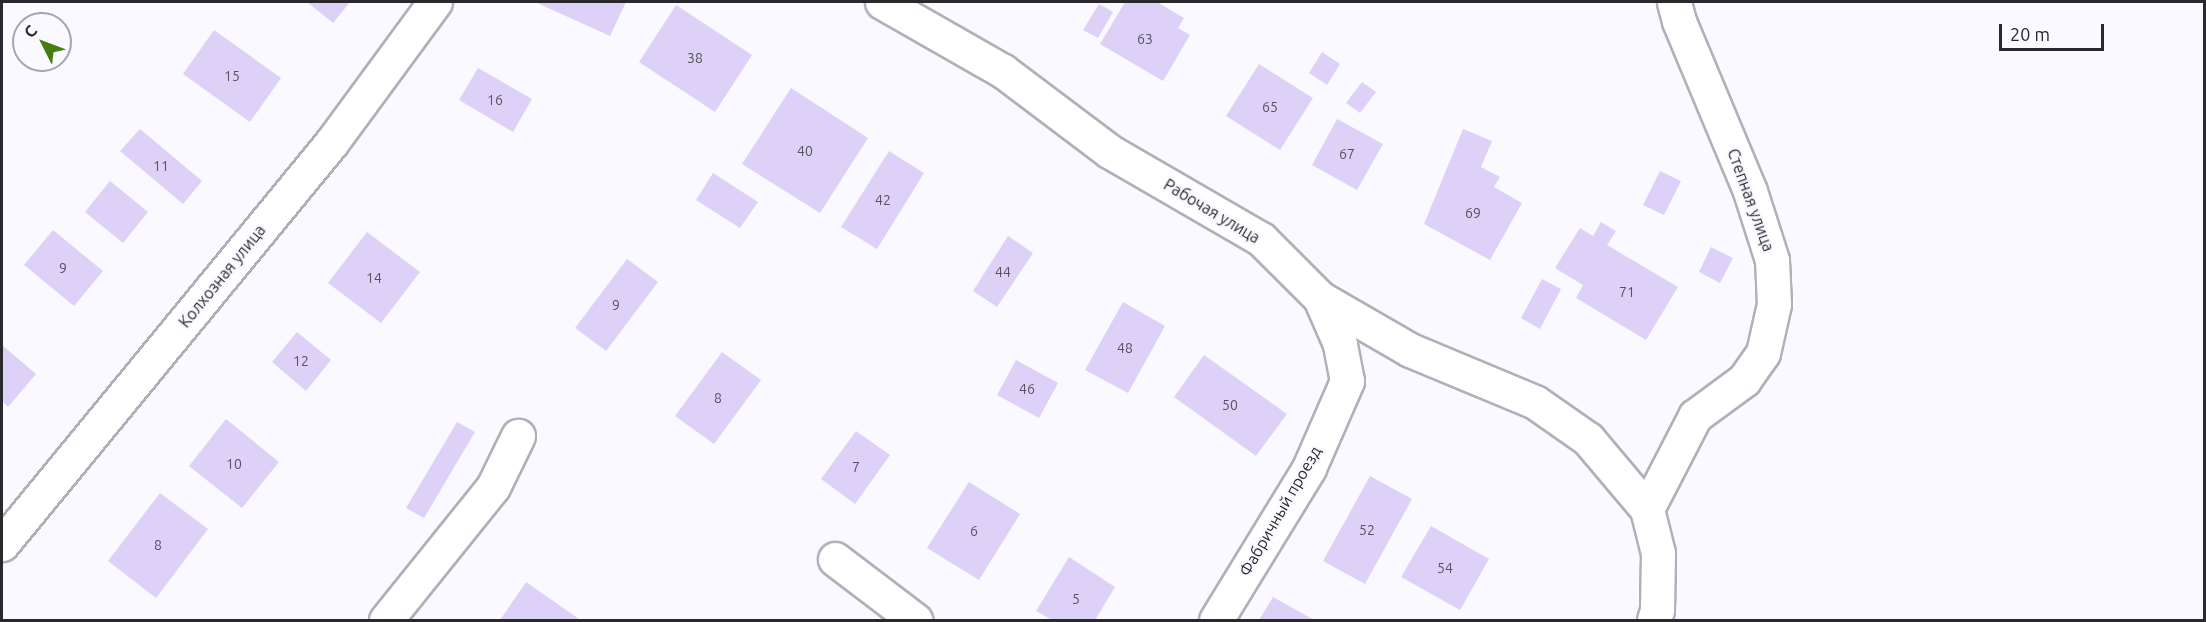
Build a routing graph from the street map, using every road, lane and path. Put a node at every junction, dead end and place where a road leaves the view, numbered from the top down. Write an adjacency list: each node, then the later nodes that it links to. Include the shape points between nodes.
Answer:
1 (435, 2): 7 (street, Колхозная улица, via 332,142)
2 (882, 2): 4 (street, Рабочая улица, via 1003,72 1109,151 1261,239)
3 (1674, 2): 6 (street, Степная улица, via 1750,191 1772,260 1774,304 1763,353 1744,380 1695,416)
4 (1320, 298): 6 (street, Рабочая улица, via 1410,350 1535,402 1588,439); 11 (street, Фабричный проезд, via 1340,344 1347,381 1308,468)
5 (518, 436): 9 (street, via 493,488)
6 (1647, 509): 12 (street, via 1658,553)
7 (2, 544)
8 (835, 559): 10 (street)
9 (386, 621)
10 (915, 621)
11 (1216, 621)
12 (1654, 621)

